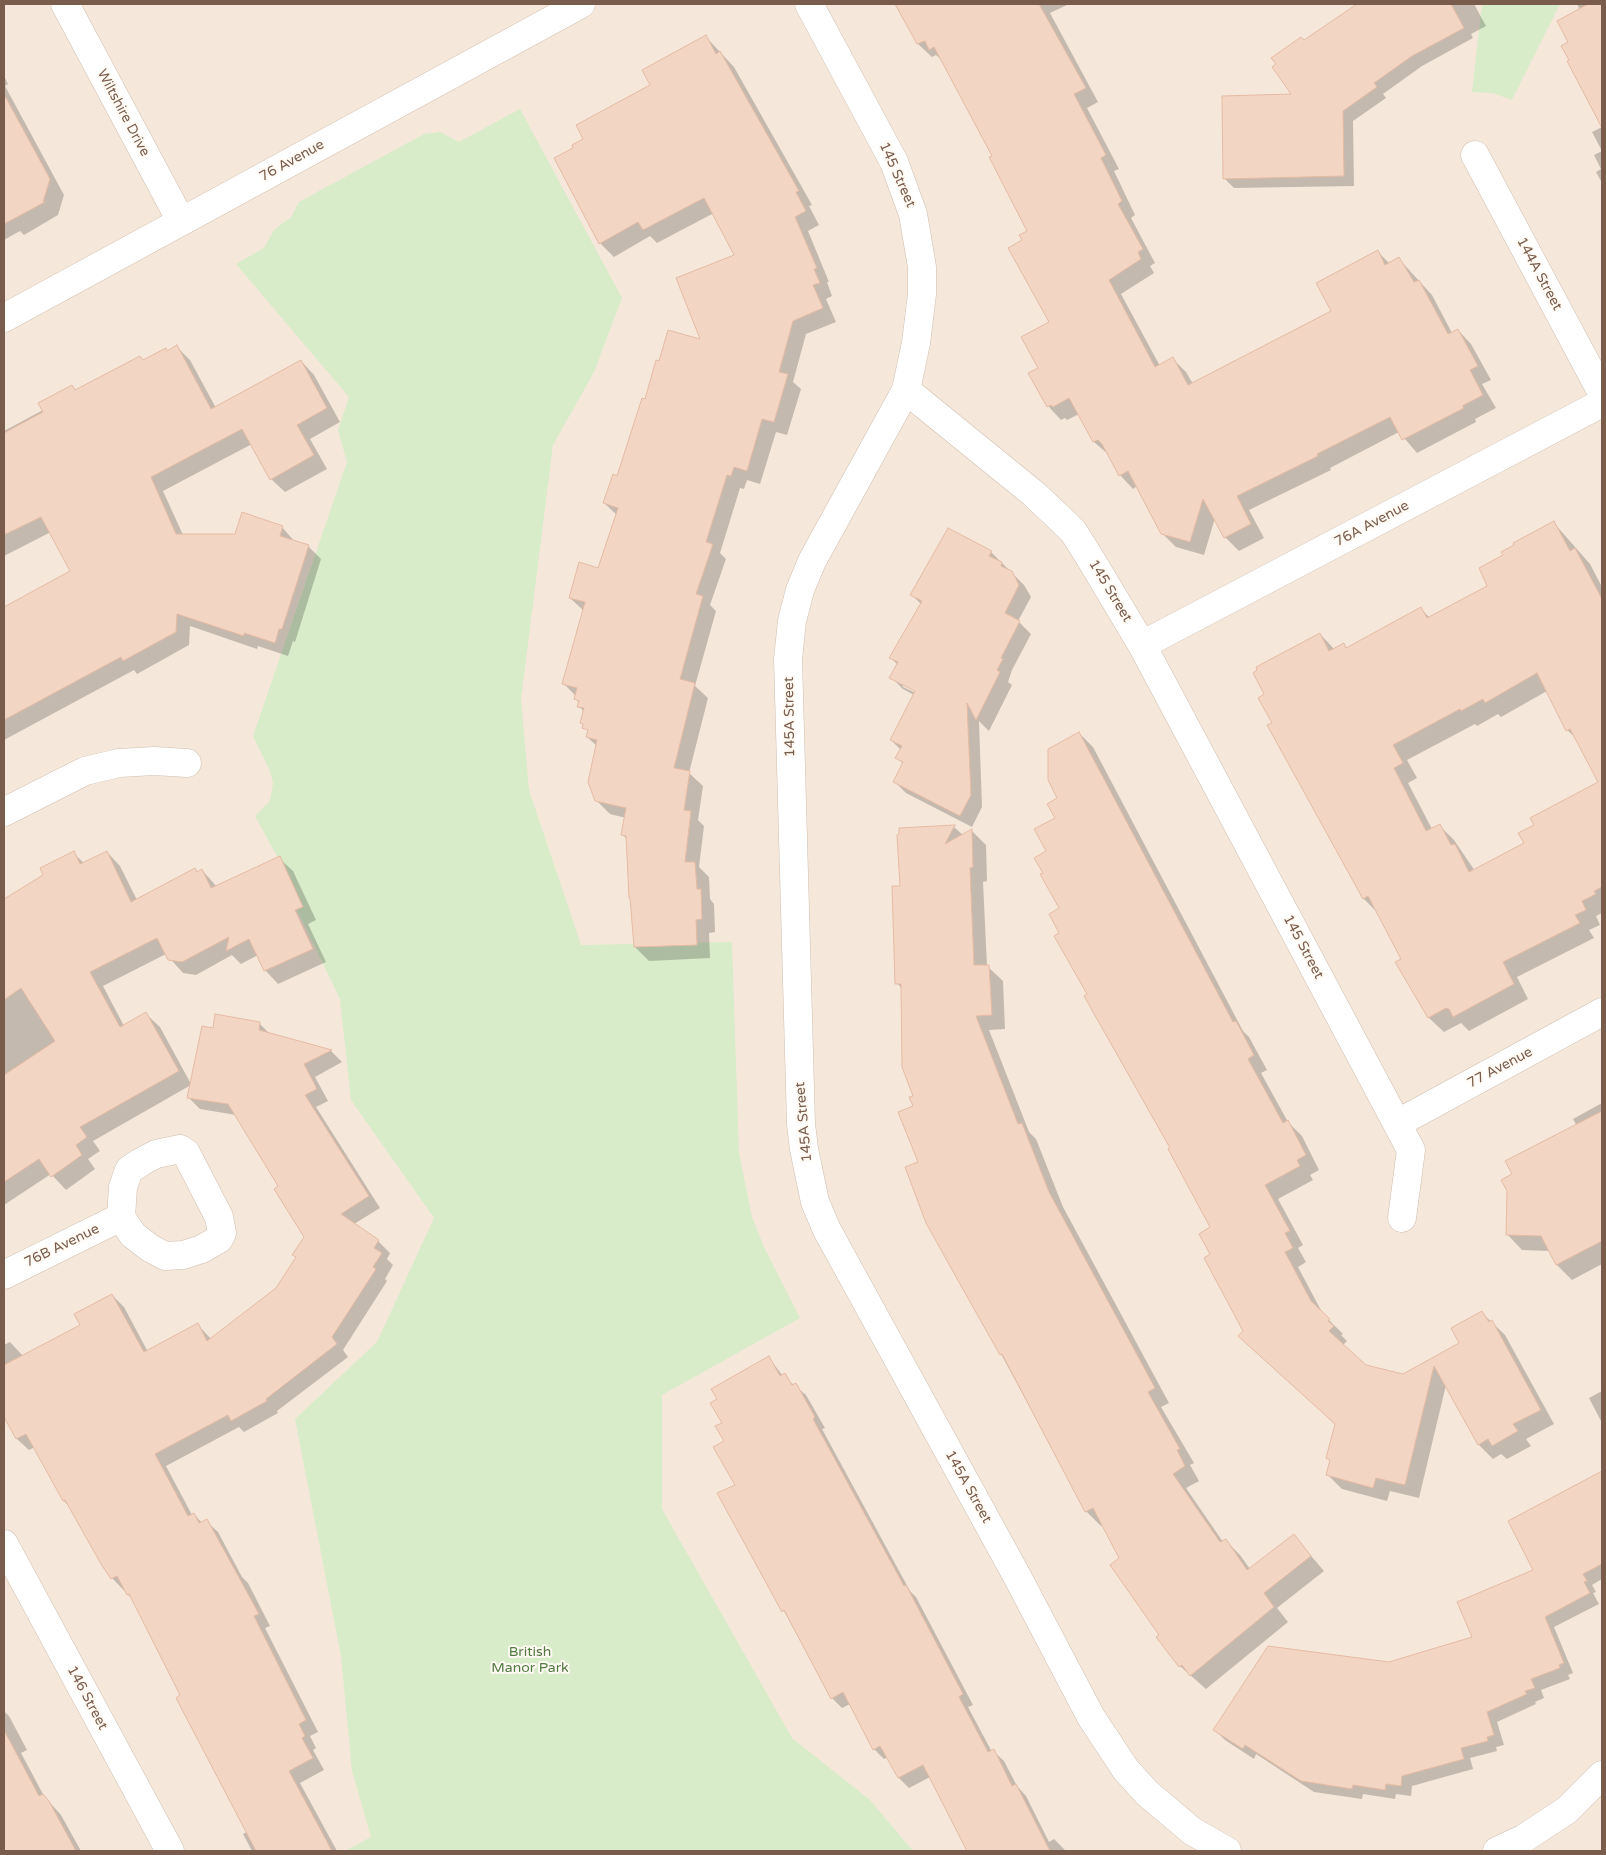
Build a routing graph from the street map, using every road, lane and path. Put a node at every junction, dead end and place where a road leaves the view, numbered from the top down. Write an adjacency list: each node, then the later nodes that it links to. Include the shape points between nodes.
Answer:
1 (65, 4): 5 (street, Wiltshire Drive)
2 (581, 4): 5 (street, 76 Avenue)
3 (808, 4): 7 (street, 145 Street, via 894,162 914,214 922,268 922,294)
4 (1475, 155): 8 (street, 144A Street)
5 (181, 222): 6 (street, 76 Avenue)
6 (4, 318)
7 (906, 390): 10 (street, 145 Street, via 1034,494 1073,531); 21 (street, 145A Street, via 812,561 792,621 788,660 804,1149 815,1202 827,1230 1087,1710 1126,1770 1146,1793 1192,1831)
8 (1602, 393)
9 (1602, 403): 10 (street, 76A Avenue)
10 (1142, 646): 14 (street, 145 Street)
11 (187, 763): 12 (street, via 119,763 85,770)
12 (4, 812)
13 (1602, 1012): 14 (street, 77 Avenue)
14 (1398, 1124): 16 (street, 145 Street, via 1411,1150)
15 (121, 1217): 17 (street, 76B Avenue)
16 (1402, 1218)
17 (4, 1275)
18 (4, 1544): 20 (street, 146 Street)
19 (1602, 1775): 22 (street, via 1567,1810 1523,1839)
20 (170, 1851)
21 (1227, 1851)
22 (1497, 1851)

